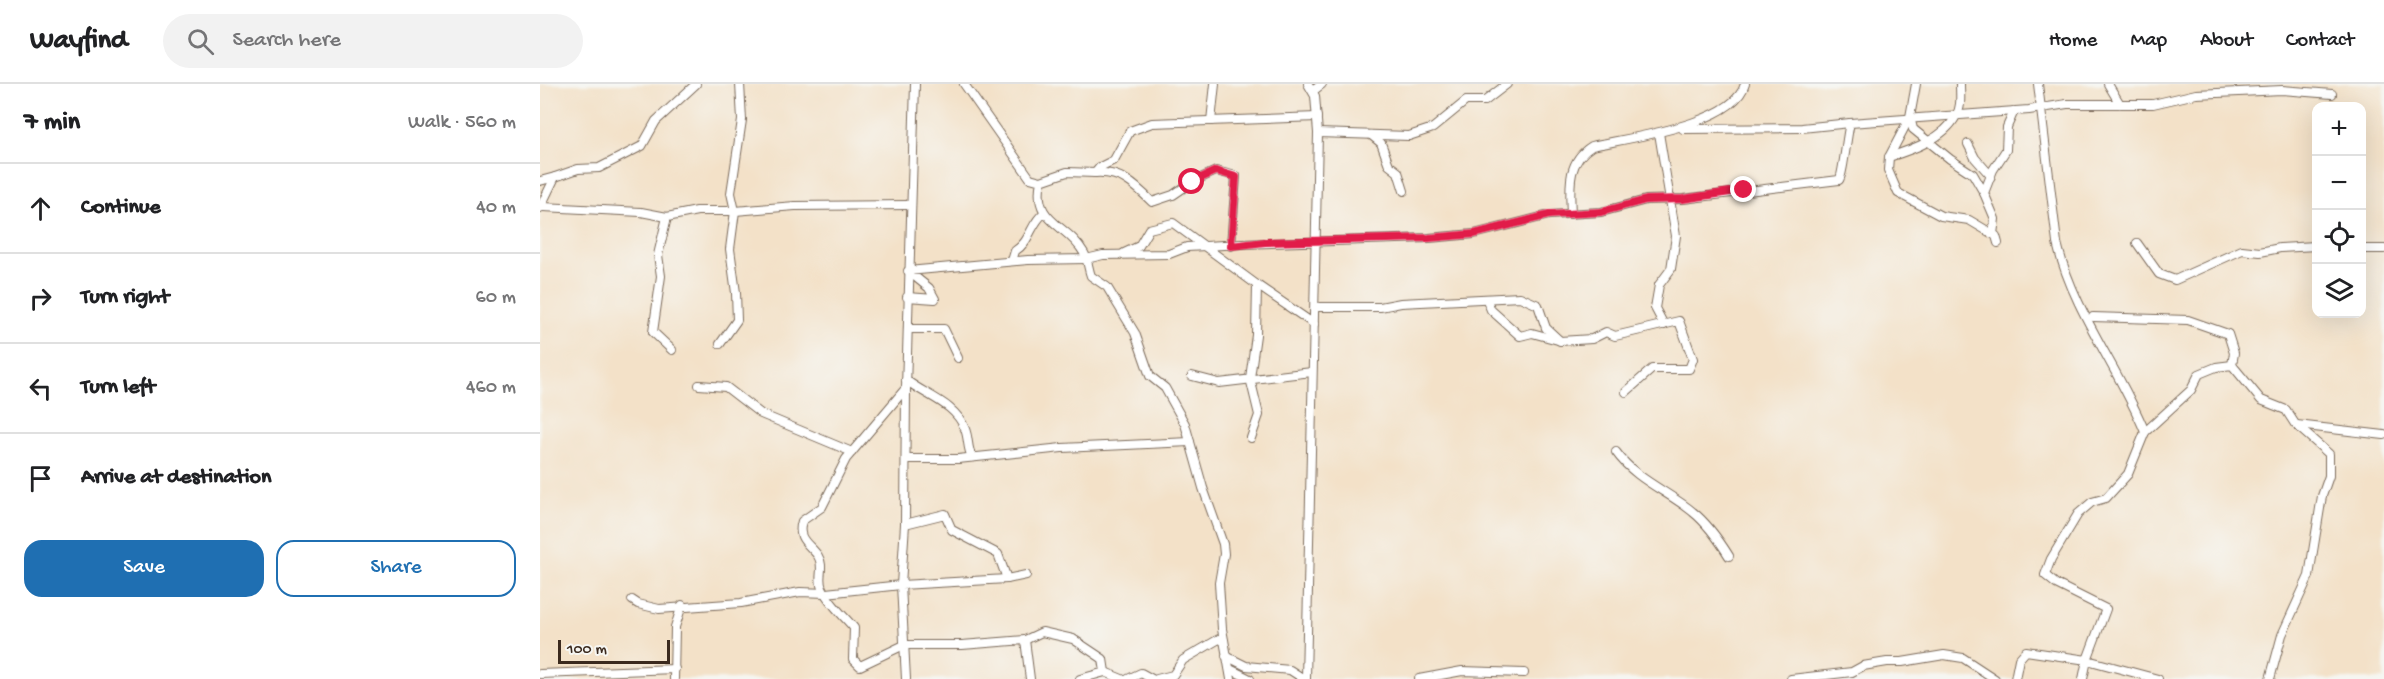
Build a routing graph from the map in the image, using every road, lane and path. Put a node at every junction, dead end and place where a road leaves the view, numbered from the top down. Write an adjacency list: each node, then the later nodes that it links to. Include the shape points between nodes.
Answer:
1 (696, 84): 32 (street, via 656,121 642,146 599,168 578,169)
2 (740, 84): 40 (street, via 742,120 731,193)
3 (915, 84): 38 (street)
4 (964, 84): 34 (street, via 1030,178)
5 (1215, 84): 21 (street)
6 (1322, 84): 13 (street)
7 (1507, 84): 26 (street, via 1485,101 1466,101 1433,128 1409,136)
8 (1745, 84): 23 (street, via 1743,93 1732,103)
9 (1916, 84): 20 (street)
10 (1960, 84): 18 (street)
11 (2038, 84): 16 (street)
12 (2108, 84): 15 (street)
13 (1310, 87): 19 (street)
14 (2332, 94): 15 (street, via 2282,90 2196,94 2153,104)
15 (2120, 104): 16 (street)
16 (2040, 108): 17 (street); 77 (street, via 2062,263 2090,327 2132,398)
17 (2014, 111): 18 (street); 31 (street, via 2007,127 2006,150)
18 (1957, 115): 20 (street); 27 (street, via 1945,129)
19 (1317, 117): 21 (street); 24 (street)
20 (1910, 117): 22 (street); 27 (street, via 1913,129); 29 (street)
21 (1211, 121): 30 (street, via 1152,123 1130,131 1114,160)
22 (1850, 123): 23 (street, via 1802,128); 37 (street, via 1843,176 1839,180)
23 (1679, 129): 25 (street)
24 (1318, 133): 26 (street); 45 (street)
25 (1659, 133): 37 (street); 42 (street, via 1584,151 1572,167)
26 (1371, 135): 35 (street, via 1381,143)
27 (1927, 140): 29 (street); 36 (street, via 1973,174)
28 (1968, 144): 31 (street)
29 (1889, 157): 44 (street, via 1888,170 1898,193 1941,216 1968,220)
30 (1095, 173): 34 (street, via 1067,172); 48 (street, via 1131,180 1152,202 1216,171 1236,177)
31 (1991, 176): 36 (street)
32 (555, 177): 33 (street); 39 (street)
33 (540, 181)
34 (1041, 181): 41 (street, via 1037,196)
35 (1404, 191)
36 (1984, 193): 44 (street, via 1995,219)
37 (1671, 199): 42 (street); 63 (street, via 1676,236 1671,269 1659,285 1655,308)
38 (910, 205): 40 (street); 56 (street)
39 (541, 208): 43 (street, via 641,212)
40 (735, 211): 43 (street, via 697,211); 66 (street, via 730,249 737,320)
41 (1044, 213): 54 (street); 55 (street, via 1034,221 1030,237 1015,251)
42 (1570, 214): 45 (street, via 1549,215 1474,234)
43 (667, 217): 67 (street, via 658,255 661,276 653,332)
44 (1992, 234): 46 (street)
45 (1314, 243): 48 (street); 60 (street)
46 (1998, 243)
47 (2137, 243): 49 (street, via 2159,274 2175,280 2242,250)
48 (1231, 246): 50 (street)
49 (2312, 246)
50 (1208, 247): 53 (street, via 1187,247 1169,254); 53 (street, via 1173,223 1149,229 1139,246); 57 (street)
51 (2366, 249): 52 (street)
52 (2384, 249)
53 (1120, 254): 54 (street)
54 (1086, 259): 55 (street); 80 (street, via 1090,276 1107,287 1125,315 1144,353 1150,376 1165,388 1185,424)
55 (1012, 261): 56 (street)
56 (908, 272): 58 (street); 58 (street, via 929,288 934,299)
57 (1257, 285): 62 (street); 72 (street)
58 (907, 297): 64 (street)
59 (1487, 300): 60 (street, via 1401,303 1380,308); 65 (street, via 1491,309 1520,336 1532,333); 65 (street, via 1513,296 1533,301 1546,328)
60 (1315, 307): 62 (street)
61 (2093, 317): 69 (street, via 2188,320 2228,334 2234,353)
62 (1314, 324): 70 (street)
63 (1664, 325): 65 (street, via 1615,336 1606,332 1592,339); 75 (street, via 1679,321 1693,359 1689,369 1652,369)
64 (909, 329): 68 (street, via 944,329); 73 (street)
65 (1560, 341)
66 (720, 344)
67 (672, 350)
68 (958, 358)
69 (2232, 365): 76 (street, via 2261,400 2286,410); 77 (street, via 2199,374 2191,390)
70 (1311, 372): 72 (street); 113 (street)
71 (1192, 376): 72 (street, via 1219,383)
72 (1250, 378): 79 (street, via 1259,415)
73 (906, 384): 81 (street); 83 (street, via 938,399 956,414 966,430); 84 (street)
74 (699, 385): 81 (street, via 726,387 761,414)
75 (1626, 392)
76 (2295, 424): 78 (street); 120 (street, via 2330,454 2329,476 2309,576 2282,635)
77 (2145, 432): 97 (street, via 2128,474 2106,498 2092,502 2078,514 2045,575 2106,609)
78 (2384, 435)
79 (1251, 438)
80 (1190, 442): 83 (street); 94 (street, via 1223,544 1220,583)
81 (852, 452): 90 (street, via 822,507 804,518 800,526 807,547 818,556 823,571 821,587)
82 (1616, 452): 86 (street, via 1626,466 1693,512)
83 (972, 457): 84 (street)
84 (906, 459): 85 (street)
85 (905, 524): 88 (street, via 945,514 952,530 998,554); 89 (street)
86 (1729, 556)
87 (1026, 575): 88 (street)
88 (1007, 579): 89 (street)
89 (901, 585): 90 (street); 95 (street)
90 (826, 593): 92 (street, via 800,592 741,603); 95 (street, via 854,628 853,659 860,666)
91 (632, 600): 92 (street, via 659,609)
92 (682, 605): 98 (street, via 675,627)
93 (1025, 640): 95 (street); 100 (street, via 1042,632 1073,639 1103,659); 105 (street)
94 (1224, 641): 96 (street); 110 (street, via 1219,639 1183,660 1173,675)
95 (904, 645): 104 (street)
96 (1226, 656): 99 (street); 113 (street, via 1246,666 1290,670)
97 (2087, 660): 117 (street, via 2026,651 2019,659); 118 (street); 119 (street)
98 (675, 669): 102 (street); 103 (street)
99 (1230, 669): 111 (street); 112 (street)
100 (1105, 672): 106 (street); 107 (street)
101 (1524, 673): 114 (street, via 1462,671)
102 (540, 674)
103 (674, 679)
104 (906, 679)
105 (1030, 679)
106 (1080, 679)
107 (1122, 679)
108 (1128, 679): 109 (street, via 1141,673)
109 (1152, 679)
110 (1157, 679)
111 (1231, 679)
112 (1251, 679)
113 (1305, 679)
114 (1419, 679)
115 (1791, 679): 116 (street, via 1944,655 1963,658)
116 (1995, 679)
117 (2015, 679)
118 (2083, 679)
119 (2158, 679)
120 (2270, 679)

